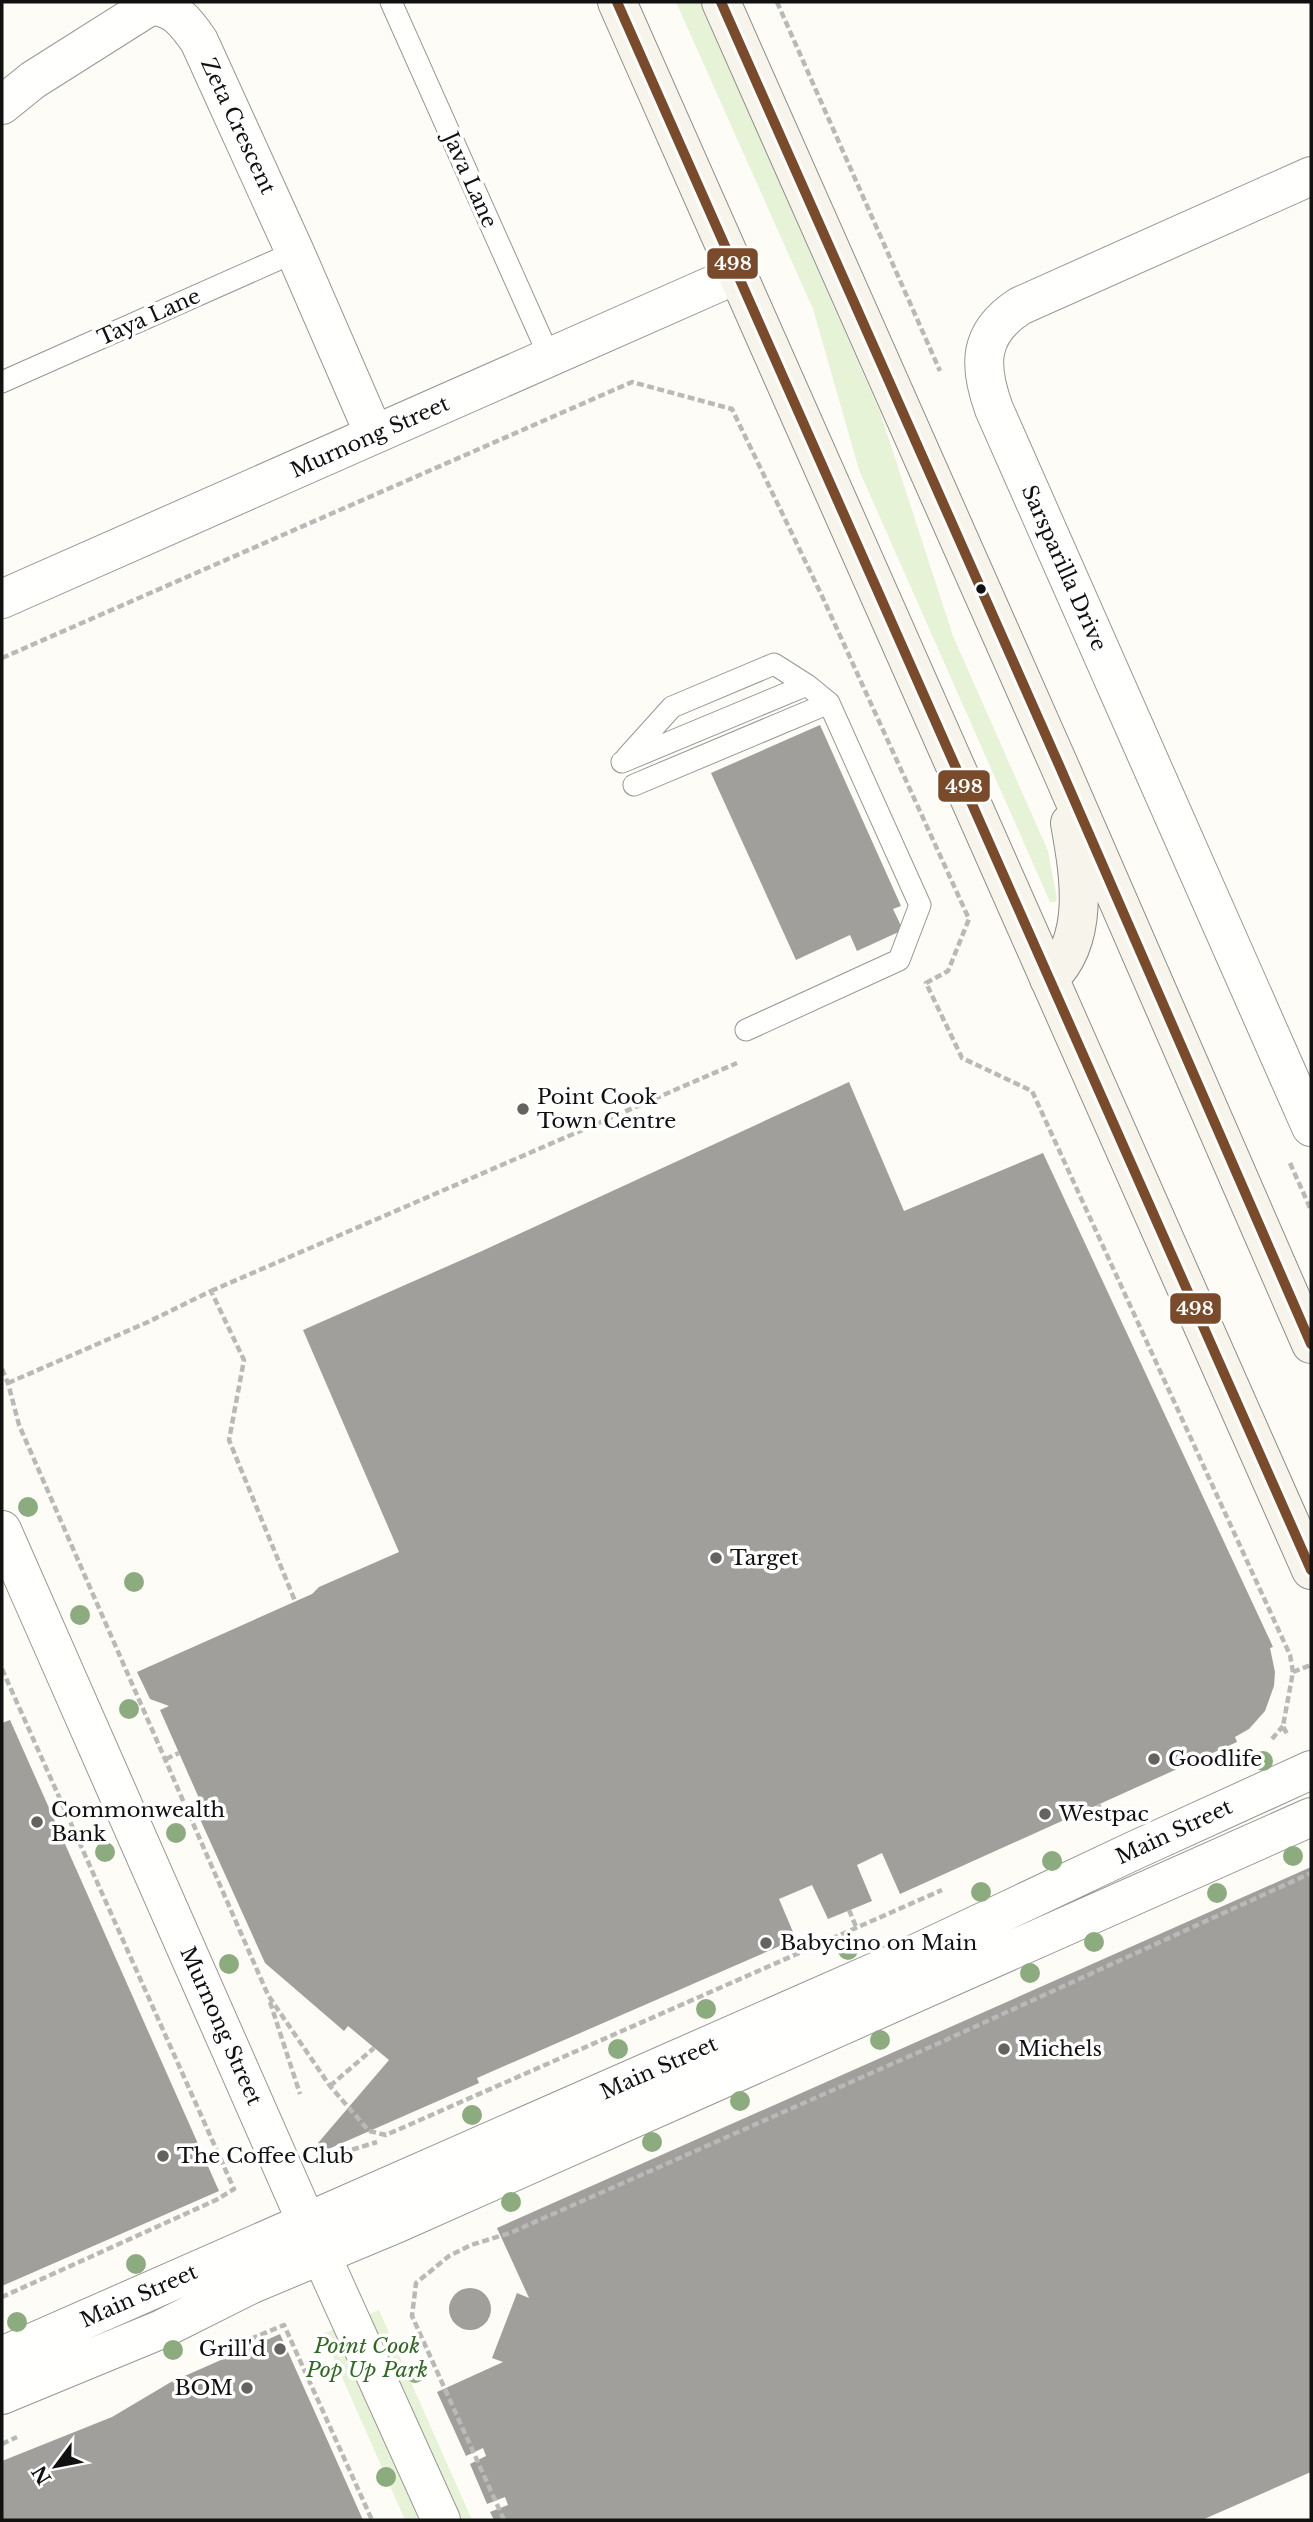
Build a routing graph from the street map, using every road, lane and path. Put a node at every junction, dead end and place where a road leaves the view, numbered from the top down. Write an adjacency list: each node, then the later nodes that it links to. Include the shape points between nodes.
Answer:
1 (391, 2): 9 (lane, Java Lane)
2 (617, 2): 8 (main road)
3 (720, 2): 16 (main road)
4 (165, 4): 5 (street, Zeta Crescent, via 131,16); 7 (street, Zeta Crescent, via 185,19 199,41)
5 (2, 105)
6 (1311, 176): 23 (street, Sarsparilla Drive, via 1020,306 1001,320 988,341 983,370 994,409)
7 (295, 252): 10 (lane, Taya Lane); 11 (street, Zeta Crescent)
8 (738, 274): 9 (street, Murnong Street); 18 (main road)
9 (550, 358): 11 (street, Murnong Street)
10 (2, 382)
11 (374, 434): 12 (street, Murnong Street)
12 (2, 599)
13 (2, 658): 19 (path, via 632,382 732,409 969,919 948,971)
14 (807, 685): 14 (lane, via 622,762 672,707 774,664); 15 (lane)
15 (829, 703): 17 (lane); 21 (lane, via 920,905 899,960)
16 (1059, 765): 18 (main road, via 1080,910 1063,966); 25 (main road)
17 (634, 785)
18 (1049, 979): 29 (main road)
19 (926, 983): 20 (path); 33 (path, via 962,1058 1032,1091 1290,1655)
20 (914, 988)
21 (746, 1030)
22 (745, 1060): 24 (path)
23 (1311, 1127)
24 (211, 1291): 27 (path); 30 (path, via 244,1360 229,1440)
25 (1311, 1344)
26 (2, 1369): 27 (path)
27 (8, 1383): 35 (path, via 24,1437)
28 (2, 1530): 50 (street, Murnong Street)
29 (1311, 1570)
30 (295, 1601)
31 (1311, 1665): 33 (path)
32 (2, 1669): 51 (path, via 234,2189)
33 (1293, 1672): 36 (path, via 1283,1726)
34 (179, 1754): 35 (path)
35 (166, 1759): 44 (path)
36 (1308, 1772): 50 (street, Main Street, via 900,1961 376,2193)
37 (1098, 1804): 38 (path)
38 (1104, 1816)
39 (1311, 1817): 50 (street, Main Street)
40 (1311, 1872): 57 (path, via 899,2061 449,2256 416,2283 412,2316)
41 (849, 1910): 43 (path)
42 (881, 1919): 43 (path)
43 (857, 1929): 46 (path, via 386,2135 369,2131)
44 (268, 1995): 46 (path); 47 (path)
45 (374, 2048): 46 (path)
46 (330, 2086)
47 (304, 2105)
48 (384, 2139): 49 (path)
49 (320, 2155)
50 (314, 2239): 52 (street, Main Street); 54 (street, Main Street, via 252,2284 162,2329); 56 (street, Murnong Street)
51 (2, 2297)
52 (2, 2356)
53 (210, 2356): 55 (path, via 284,2325)
54 (2, 2395)
55 (372, 2520)
56 (441, 2520)
57 (504, 2520)

